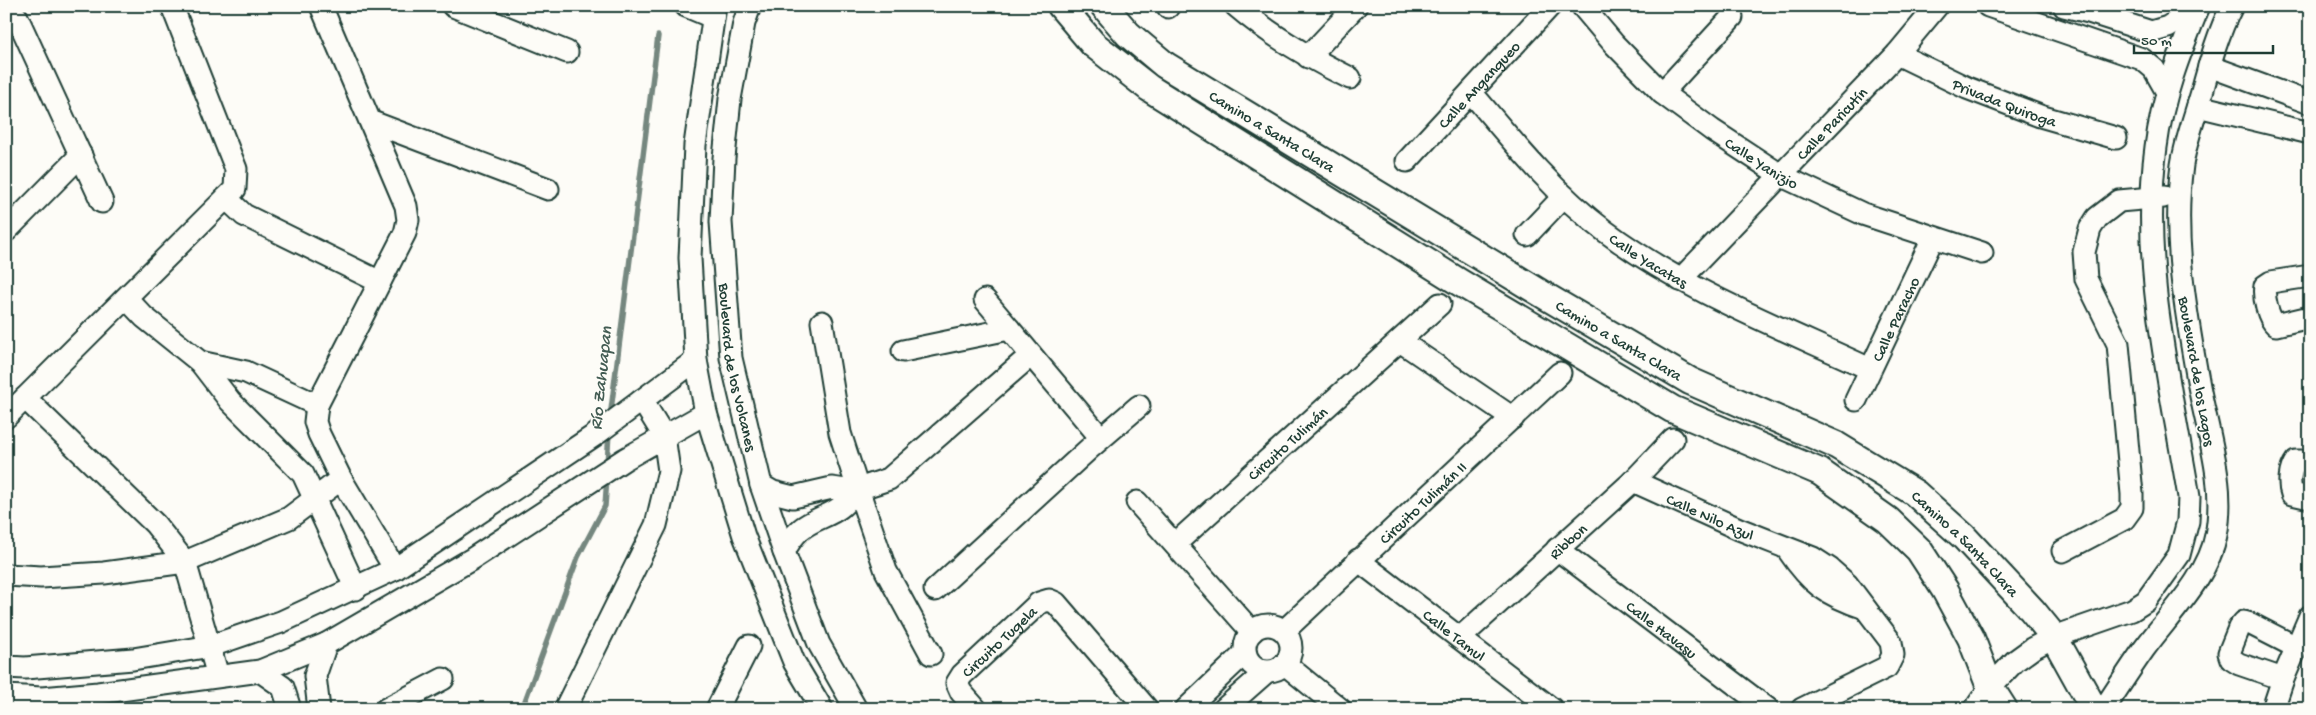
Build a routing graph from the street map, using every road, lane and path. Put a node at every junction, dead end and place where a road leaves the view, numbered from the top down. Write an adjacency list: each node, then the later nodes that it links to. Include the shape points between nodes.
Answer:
1 (172, 6): 44 (street, via 236,169 235,189)
2 (321, 6): 34 (street)
3 (453, 6): 23 (street)
4 (686, 6): 18 (street)
5 (750, 6): 82 (street, Boulevard de los Volcanes, via 730,99 721,222 731,358)
6 (1061, 6): 124 (main road, Camino a Santa Clara, via 1093,44 1149,88 1451,276 1672,409 1820,472 1888,520 1919,550 1945,590 1972,638)
7 (1104, 6): 108 (main road, Camino a Santa Clara, via 1128,34 1165,66 1548,297 1690,381 1836,445 1915,493 1964,537)
8 (1236, 6): 25 (street, via 1256,24)
9 (1356, 6): 25 (street)
10 (1550, 6): 29 (street, Calle Angangueo)
11 (1582, 6): 31 (street, Calle Yanizio)
12 (1937, 6): 24 (street, Calle Paricutín)
13 (1988, 6): 21 (street)
14 (2058, 6): 21 (street)
15 (2064, 6): 22 (street)
16 (2199, 6): 22 (street, via 2168,27); 30 (street, Boulevard de los Lagos)
17 (2232, 6): 27 (street, Boulevard de los Lagos)
18 (714, 12): 62 (street, via 695,145 690,258)
19 (1732, 17): 31 (street)
20 (16, 18): 37 (street)
21 (2050, 28): 26 (street)
22 (2151, 32): 26 (street)
23 (567, 52)
24 (1896, 54): 36 (street, Privada Quiroga, via 1967,88 2031,113); 39 (street, Calle Paricutín)
25 (1308, 57): 28 (street)
26 (2142, 59): 30 (street, via 2154,69)
27 (2209, 66): 32 (street); 33 (street, Boulevard de los Lagos)
28 (1350, 78)
29 (1471, 92): 38 (street, Calle Angangueo); 41 (street, Calle Yacatas)
30 (2167, 92): 42 (street, Boulevard de los Lagos, via 2156,146)
31 (1662, 93): 39 (street, Calle Yanizio)
32 (2310, 103)
33 (2198, 106): 35 (street); 43 (street, Boulevard de los Lagos, via 2182,164)
34 (372, 122): 40 (street); 52 (street, via 406,206 408,220 405,233)
35 (2310, 133)
36 (2116, 138)
37 (81, 155): 45 (street); 46 (street)
38 (1407, 162)
39 (1782, 176): 48 (street, Calle Yanizio, via 1863,214); 51 (street, Calle Paricutín)
40 (548, 189)
41 (1564, 196): 47 (street); 51 (street, Calle Yacatas, via 1605,230)
42 (2152, 197): 43 (street); 78 (street, Boulevard de los Lagos, via 2154,282); 93 (street, via 2119,202 2097,218 2090,229 2084,252 2086,279 2118,344 2132,508 2124,519)
43 (2179, 197): 74 (street, Boulevard de los Lagos, via 2185,300)
44 (226, 198): 52 (street, via 244,216); 53 (street)
45 (102, 202)
46 (6, 231)
47 (1528, 235)
48 (1933, 238): 49 (street, Calle Yanizio); 64 (street, Calle Paracho)
49 (1982, 253)
50 (2310, 276): 56 (street, via 2271,282 2265,286 2264,292 2271,321 2276,325)
51 (1680, 280): 64 (street, Calle Yacatas)
52 (380, 282): 69 (street)
53 (126, 298): 63 (street, via 144,317); 66 (street)
54 (985, 300): 58 (street)
55 (1440, 304): 59 (street, Circuito Tulimán)
56 (2310, 317)
57 (822, 322): 83 (street, via 840,432)
58 (1009, 329): 60 (street); 61 (street)
59 (1400, 341): 73 (street); 91 (street, Circuito Tulimán)
60 (904, 351)
61 (1031, 355): 76 (street); 83 (street, via 889,479)
62 (696, 360): 67 (street); 71 (street)
63 (200, 362): 69 (street, via 246,372); 84 (street, via 230,401 303,474)
64 (1870, 369): 68 (street, Calle Paracho)
65 (1560, 373): 73 (street, Circuito Tulimán II)
66 (25, 398): 72 (street); 97 (street, via 156,524)
67 (642, 400): 75 (street); 98 (street)
68 (1856, 400)
69 (317, 405): 80 (street, via 315,422)
70 (1139, 406): 76 (street)
71 (706, 413): 75 (street); 132 (street, via 744,536 794,662)
72 (6, 417)
73 (1513, 418): 96 (street, Circuito Tulimán II)
74 (2208, 432): 78 (street); 88 (street, Boulevard de los Lagos)
75 (664, 436): 110 (street, via 472,559); 130 (street, via 669,471 656,525)
76 (1101, 438): 102 (street)
77 (1673, 439): 81 (street, Ribbon)
78 (2180, 440): 89 (street, Boulevard de los Lagos)
79 (2310, 461): 86 (street, via 2296,461 2292,467 2290,488 2292,494)
80 (341, 479): 84 (street); 98 (street)
81 (1633, 481): 92 (street, Ribbon); 141 (street, Calle Nilo Azul, via 1812,558 1830,569 1847,584 1891,642 1894,656 1887,667)
82 (761, 485): 85 (street); 94 (street, Boulevard de los Volcanes)
83 (855, 490): 85 (street, via 832,488); 90 (street, via 843,507); 115 (street, via 886,571)
84 (314, 498): 97 (street, via 289,518); 101 (street)
85 (793, 498): 90 (street)
86 (2310, 498)
87 (1137, 502): 91 (street)
88 (2218, 506): 89 (street); 99 (street, Boulevard de los Lagos, via 2216,535)
89 (2189, 508): 95 (street, Boulevard de los Lagos)
90 (801, 529): 94 (street)
91 (1175, 544): 107 (street)
92 (1557, 549): 109 (street, Ribbon); 140 (street, Calle Havasu)
93 (2062, 550)
94 (784, 552): 133 (street, Boulevard de los Volcanes, via 820,644)
95 (2179, 555): 99 (street); 103 (street, Boulevard de los Lagos)
96 (1358, 560): 106 (street, Circuito Tulimán II); 109 (street, Calle Tamul)
97 (185, 562): 100 (street, via 41,578); 111 (street)
98 (395, 569): 101 (street)
99 (2202, 571): 105 (street, Boulevard de los Lagos)
100 (7, 574)
101 (356, 589): 111 (street, via 281,622)
102 (935, 590)
103 (2146, 601): 105 (street); 108 (street, Boulevard de los Lagos, via 2132,610)
104 (2310, 616): 113 (street)
105 (2162, 625): 145 (street, Boulevard de los Lagos)
106 (1284, 631): 107 (street, via 1271,625); 117 (street, via 1291,644 1290,658)
107 (1252, 632): 114 (street, via 1246,639)
108 (2054, 637): 124 (street, Boulevard de los Lagos, via 2014,662); 144 (main road, Camino a Santa Clara)
109 (1460, 638): 139 (street, Calle Tamul)
110 (326, 644): 118 (street); 120 (street)
111 (211, 646): 116 (street, via 133,659); 119 (street)
112 (749, 646): 131 (street)
113 (2296, 647): 122 (street); 122 (street, via 2250,624 2244,622 2239,628 2229,653 2231,659)
114 (1245, 653): 117 (street, via 1252,666); 136 (street)
115 (931, 654)
116 (6, 667)
117 (1275, 668): 137 (street); 138 (street)
118 (260, 671): 119 (street); 123 (street)
119 (218, 676): 126 (street)
120 (315, 676): 123 (street); 129 (street)
121 (443, 679): 127 (street)
122 (2283, 679): 146 (street)
123 (283, 687): 128 (street)
124 (1990, 687): 142 (street, Boulevard de los Lagos); 143 (main road, Camino a Santa Clara)
125 (6, 696): 126 (street)
126 (71, 702)
127 (398, 706)
128 (290, 709)
129 (319, 709)
130 (565, 709)
131 (716, 709)
132 (822, 709)
133 (856, 709)
134 (976, 709): 135 (street, Circuito Tugela, via 960,692 958,683 962,675 1040,603 1049,600 1056,603)
135 (1146, 709)
136 (1186, 709)
137 (1224, 709)
138 (1340, 709)
139 (1552, 709)
140 (1768, 709)
141 (1802, 709)
142 (1975, 709)
143 (2004, 709)
144 (2094, 709)
145 (2104, 709)
146 (2273, 709)

